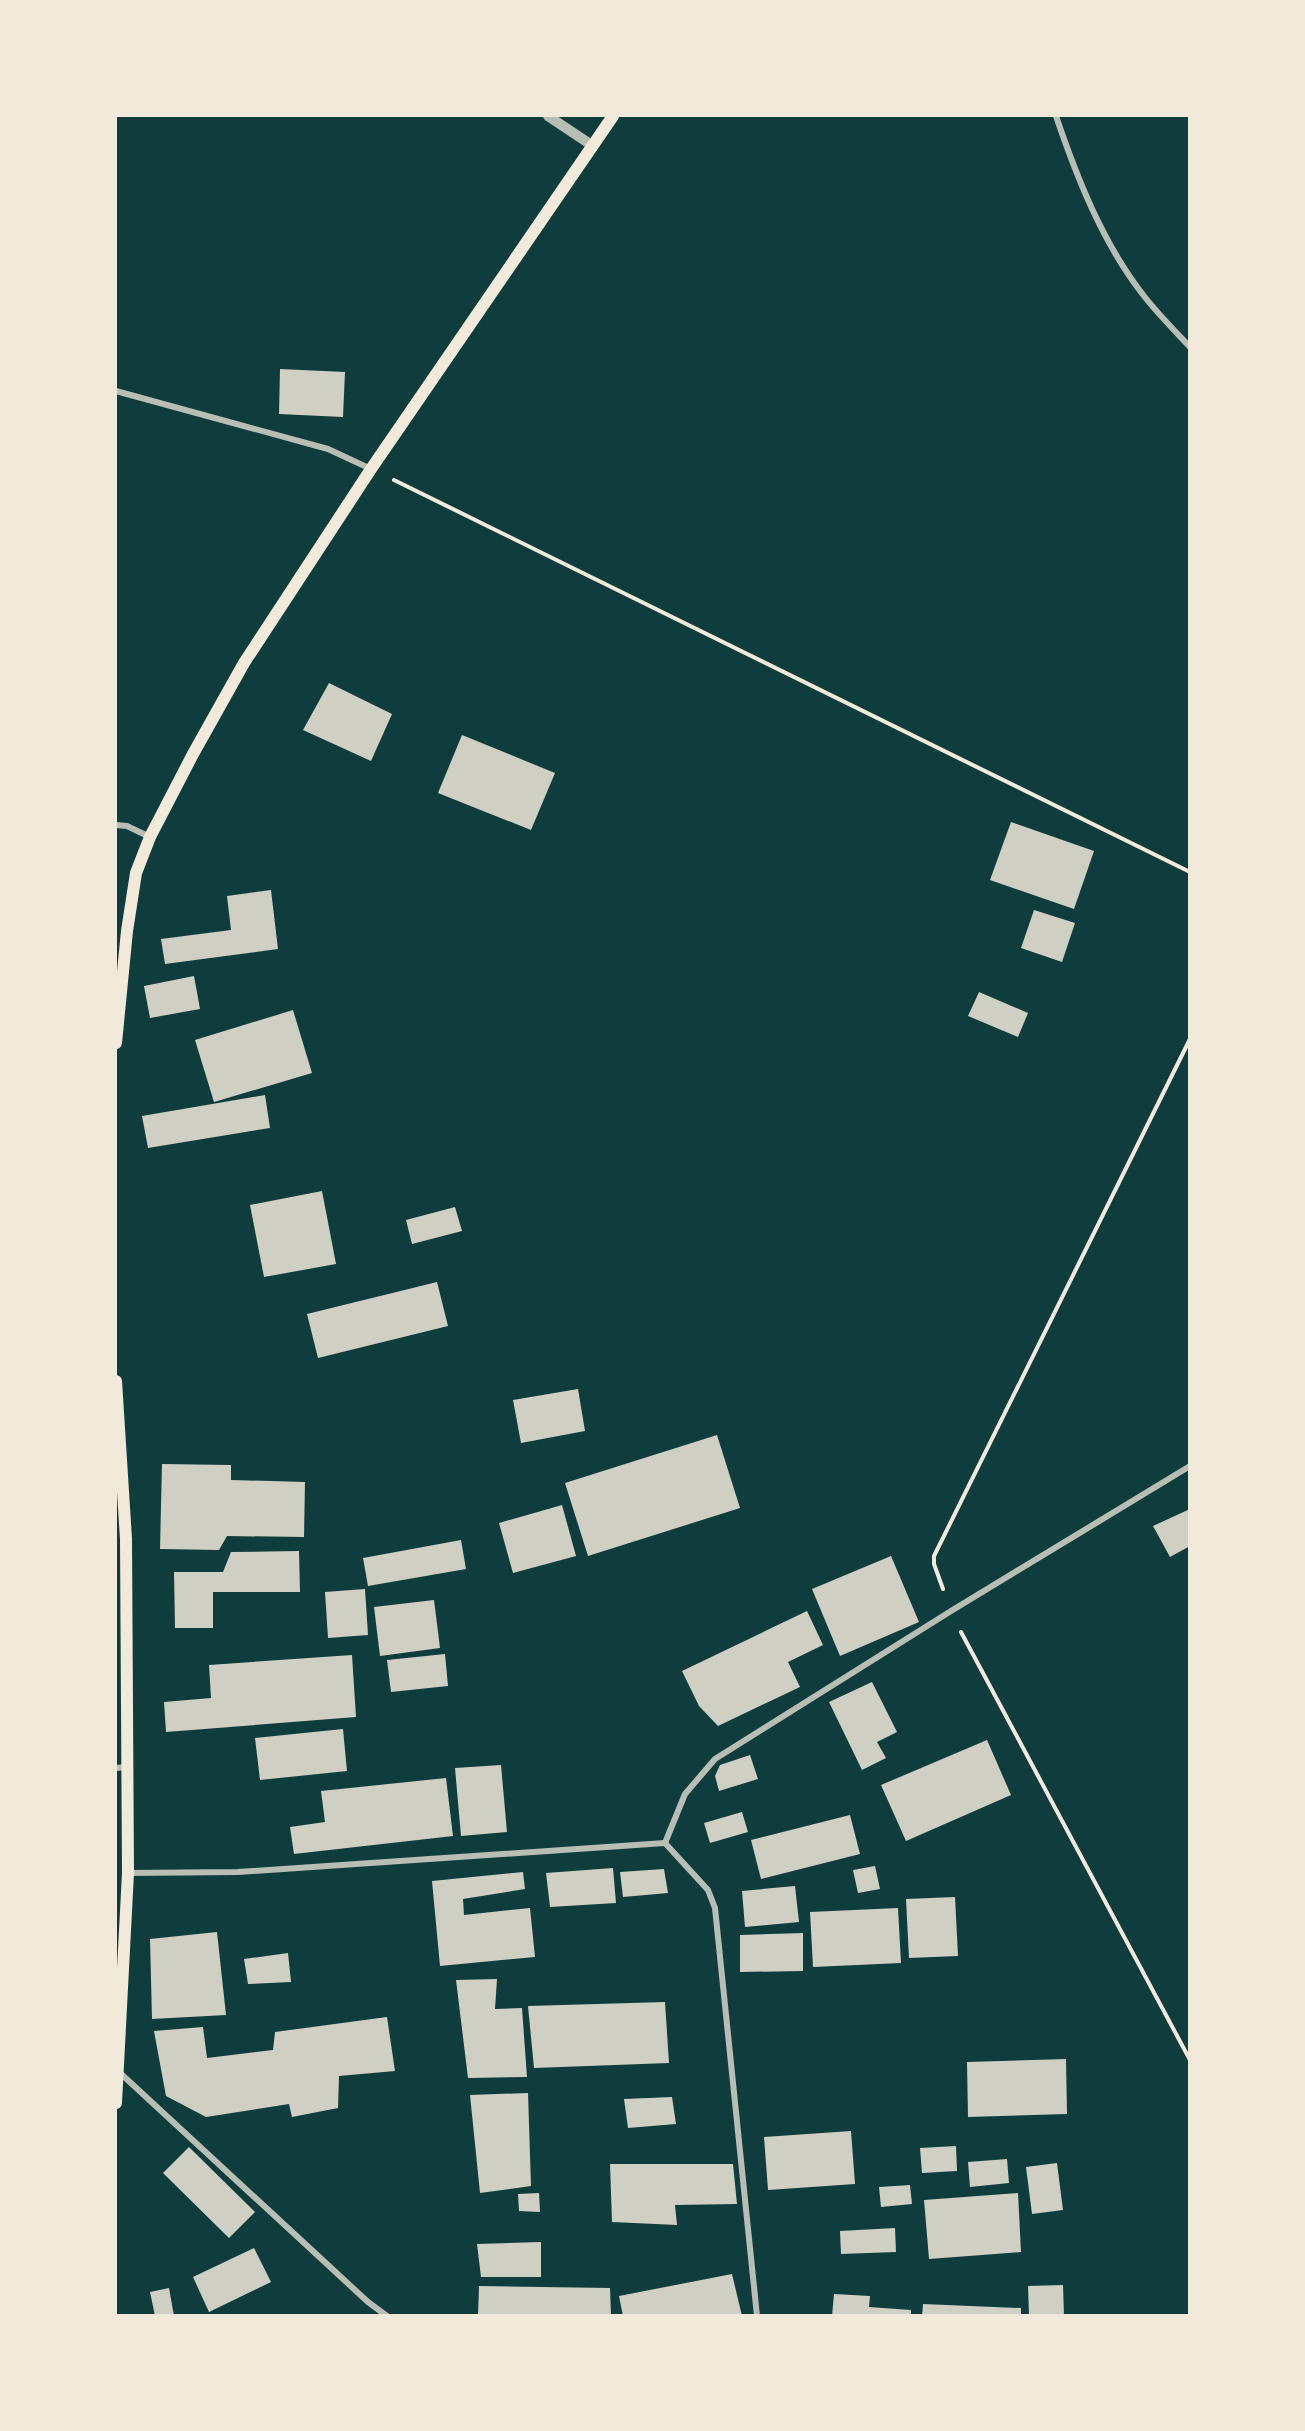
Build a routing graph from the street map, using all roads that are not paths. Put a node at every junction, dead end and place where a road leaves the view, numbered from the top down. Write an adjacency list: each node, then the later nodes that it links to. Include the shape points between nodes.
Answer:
1 (548, 116): 4 (street)
2 (613, 116): 4 (main road)
3 (1056, 116): 5 (street, via 1093,212 1116,256 1144,296)
4 (594, 146): 7 (main road)
5 (1190, 347)
6 (116, 392): 7 (street, via 328,449)
7 (371, 469): 9 (main road, via 244,663)
8 (116, 825): 9 (street)
9 (150, 837): 10 (main road, via 136,873)
10 (116, 1043)
11 (116, 1380): 12 (main road)
12 (118, 1446): 14 (main road, via 126,1539)
13 (1190, 1466): 15 (street, via 715,1759 685,1794)
14 (121, 1767): 16 (main road)
15 (665, 1843): 16 (street, via 238,1872); 20 (street, via 708,1890 715,1908)
16 (128, 1873): 17 (main road)
17 (118, 2071): 18 (main road); 19 (street)
18 (116, 2103)
19 (387, 2316)
20 (757, 2316)

